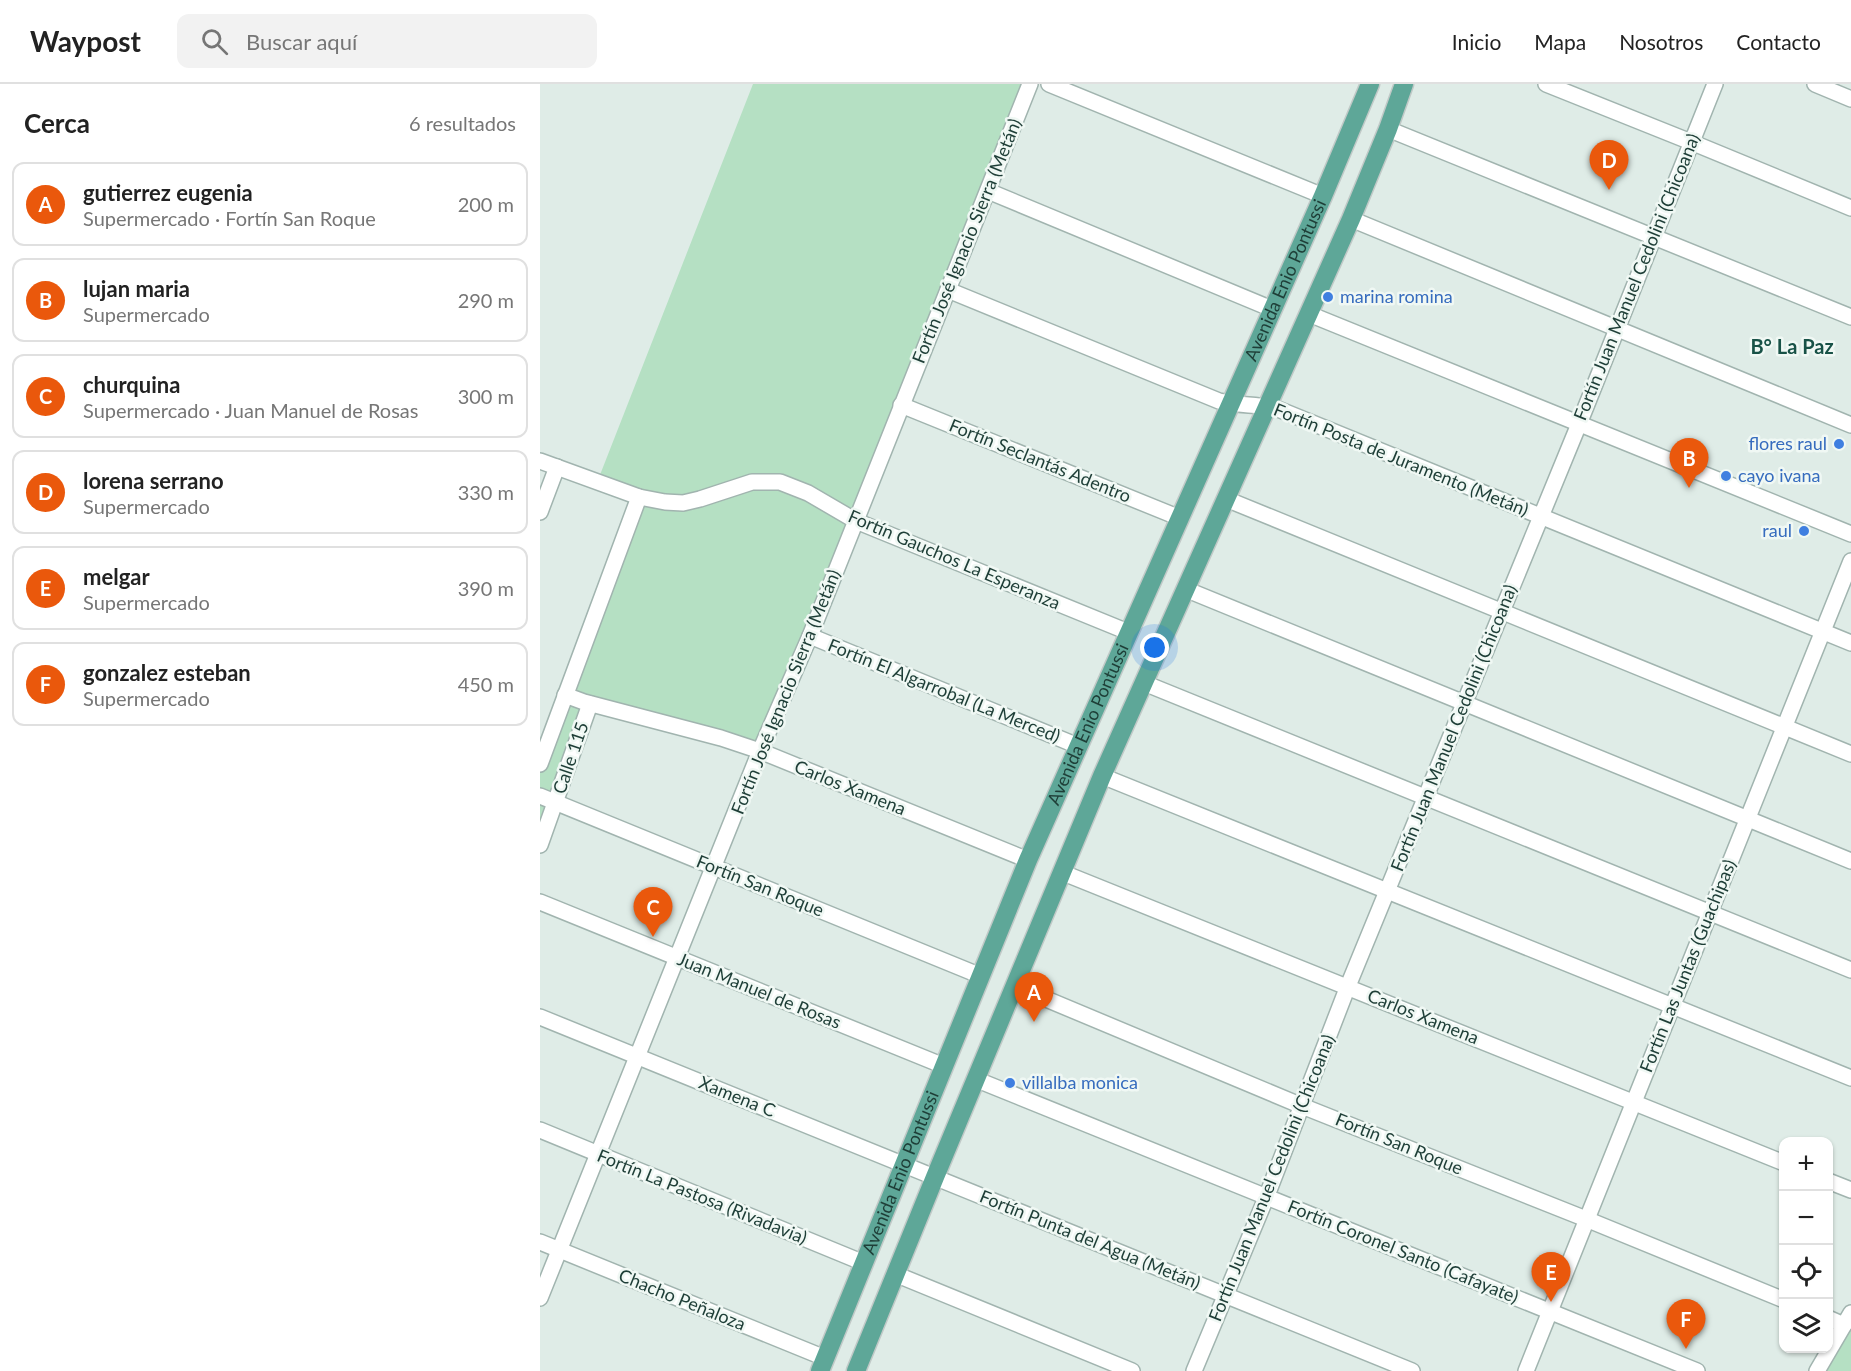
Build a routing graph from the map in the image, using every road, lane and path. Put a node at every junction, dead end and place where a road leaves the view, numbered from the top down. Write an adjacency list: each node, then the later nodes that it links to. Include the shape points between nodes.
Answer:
1 (1030, 84): 11 (street, Fortín José Ignacio Sierra (Metán))
2 (1049, 84): 12 (street)
3 (1370, 84): 12 (main road, Avenida Enio Pontussi)
4 (1404, 84): 9 (main road, Avenida Enio Pontussi)
5 (1546, 84): 10 (street)
6 (1714, 84): 10 (street, Fortín Juan Manuel Cedolini (Chicoana))
7 (1815, 84): 8 (street)
8 (1851, 99)
9 (1388, 129): 14 (main road, Avenida Enio Pontussi); 15 (street)
10 (1691, 142): 13 (street); 15 (street, Fortín Juan Manuel Cedolini (Chicoana))
11 (988, 191): 16 (street, Fortín José Ignacio Sierra (Metán)); 17 (street)
12 (1323, 196): 17 (main road, Avenida Enio Pontussi)
13 (1851, 208)
14 (1351, 219): 18 (main road, Avenida Enio Pontussi); 20 (street)
15 (1653, 236): 19 (street); 20 (street, Fortín Juan Manuel Cedolini (Chicoana))
16 (948, 290): 21 (street, Fortín Posta de Juramento (Metán)); 22 (street, Fortín José Ignacio Sierra (Metán))
17 (1272, 309): 21 (main road, Avenida Enio Pontussi)
18 (1309, 314): 23 (main road, Avenida Enio Pontussi); 24 (street)
19 (1851, 317)
20 (1617, 328): 24 (street, Fortín Juan Manuel Cedolini (Chicoana)); 25 (street)
21 (1230, 404): 23 (street, Fortín Posta de Juramento (Metán)); 32 (main road, Avenida Enio Pontussi)
22 (901, 405): 32 (street, Fortín Seclantás Adentro); 33 (street, Fortín José Ignacio Sierra (Metán))
23 (1266, 406): 29 (main road, Avenida Enio Pontussi); 31 (street, Fortín Posta de Juramento (Metán))
24 (1579, 424): 31 (street, Fortín Juan Manuel Cedolini (Chicoana)); 34 (street)
25 (1851, 425)
26 (540, 461): 27 (street, Fortín Gauchos La Esperanza)
27 (557, 467): 28 (street, Fortín Gauchos La Esperanza); 30 (street)
28 (639, 497): 33 (street, Fortín Gauchos La Esperanza, via 683,503 752,482 780,482); 43 (street)
29 (1226, 499): 36 (main road, Avenida Enio Pontussi); 37 (street)
30 (540, 512)
31 (1541, 515): 37 (street, Fortín Juan Manuel Cedolini (Chicoana)); 38 (street, Fortín Posta de Juramento (Metán))
32 (1180, 518): 39 (main road, Avenida Enio Pontussi)
33 (856, 521): 39 (street, Fortín Gauchos La Esperanza); 40 (street, Fortín José Ignacio Sierra (Metán))
34 (1851, 534)
35 (1851, 561): 38 (street, Fortín Las Juntas (Guachipas))
36 (1185, 589): 42 (main road, Avenida Enio Pontussi); 44 (street)
37 (1503, 611): 44 (street, Fortín Juan Manuel Cedolini (Chicoana)); 46 (street)
38 (1822, 631): 41 (street, Fortín Posta de Juramento (Metán)); 46 (street, Fortín Las Juntas (Guachipas))
39 (1128, 632): 47 (main road, Avenida Enio Pontussi)
40 (810, 636): 47 (street, Fortín El Algarrobal (La Merced)); 48 (street, Fortín José Ignacio Sierra (Metán))
41 (1851, 643)
42 (1144, 683): 51 (main road, Avenida Enio Pontussi); 53 (street)
43 (565, 695): 45 (street, Carlos Xamena); 50 (street)
44 (1464, 703): 53 (street, Fortín Juan Manuel Cedolini (Chicoana)); 55 (street)
45 (590, 704): 48 (street, Carlos Xamena); 54 (street, Calle 115)
46 (1783, 726): 49 (street); 55 (street, Fortín Las Juntas (Guachipas))
47 (1078, 746): 57 (main road, Avenida Enio Pontussi)
48 (760, 751): 57 (street, Carlos Xamena); 59 (street, Fortín José Ignacio Sierra (Metán))
49 (1851, 754)
50 (540, 764)
51 (1102, 776): 60 (main road, Avenida Enio Pontussi); 61 (street)
52 (540, 796): 54 (street, Fortín San Roque)
53 (1425, 798): 61 (street, Fortín Juan Manuel Cedolini (Chicoana)); 63 (street)
54 (556, 802): 56 (street, Calle 115); 59 (street, Fortín San Roque)
55 (1747, 819): 58 (street); 63 (street, Fortín Las Juntas (Guachipas))
56 (540, 845)
57 (1028, 860): 66 (main road, Avenida Enio Pontussi)
58 (1851, 861)
59 (714, 867): 64 (street, Fortín José Ignacio Sierra (Metán)); 66 (street, Fortín San Roque)
60 (1061, 872): 67 (main road, Avenida Enio Pontussi); 68 (street, Carlos Xamena)
61 (1388, 890): 68 (street, Fortín Juan Manuel Cedolini (Chicoana)); 69 (street)
62 (540, 902): 64 (street, Juan Manuel de Rosas)
63 (1709, 913): 65 (street); 69 (street, Fortín Las Juntas (Guachipas))
64 (677, 959): 71 (street, Fortín José Ignacio Sierra (Metán)); 72 (street, Juan Manuel de Rosas)
65 (1851, 970)
66 (981, 976): 72 (main road, Avenida Enio Pontussi)
67 (1015, 986): 74 (main road, Avenida Enio Pontussi); 76 (street, Fortín San Roque)
68 (1348, 986): 75 (street, Carlos Xamena); 76 (street, Fortín Juan Manuel Cedolini (Chicoana))
69 (1672, 1006): 73 (street); 75 (street, Fortín Las Juntas (Guachipas))
70 (540, 1017): 71 (street, Xamena C)
71 (638, 1057): 78 (street, Fortín José Ignacio Sierra (Metán)); 80 (street, Xamena C)
72 (944, 1066): 80 (main road, Avenida Enio Pontussi)
73 (1851, 1078)
74 (975, 1079): 81 (main road, Avenida Enio Pontussi); 84 (street, Fortín Coronel Santo (Cafayate))
75 (1634, 1102): 79 (street, Carlos Xamena); 85 (street, Fortín Las Juntas (Guachipas))
76 (1302, 1106): 84 (street, Fortín Juan Manuel Cedolini (Chicoana)); 85 (street, Fortín San Roque)
77 (540, 1130): 78 (street, Fortín La Pastosa (Rivadavia))
78 (598, 1154): 87 (street, Fortín José Ignacio Sierra (Metán)); 88 (street, Fortín La Pastosa (Rivadavia))
79 (1779, 1161)
80 (904, 1165): 81 (street, Xamena C); 88 (main road, Avenida Enio Pontussi)
81 (934, 1177): 89 (main road, Avenida Enio Pontussi); 90 (street, Fortín Punta del Agua (Metán))
82 (1833, 1183): 83 (street)
83 (1851, 1190)
84 (1266, 1198): 90 (street, Fortín Juan Manuel Cedolini (Chicoana)); 93 (street, Fortín Coronel Santo (Cafayate))
85 (1586, 1219): 92 (street, Fortín San Roque); 93 (street, Fortín Las Juntas (Guachipas))
86 (540, 1242): 87 (street, Chacho Peñaloza)
87 (560, 1250): 91 (street, Fortín José Ignacio Sierra (Metán)); 96 (street, Chacho Peñaloza)
88 (864, 1263): 96 (main road, Avenida Enio Pontussi)
89 (895, 1274): 97 (main road, Avenida Enio Pontussi); 98 (street)
90 (1224, 1295): 99 (street, Fortín Juan Manuel Cedolini (Chicoana)); 100 (street, Fortín Punta del Agua (Metán))
91 (540, 1298)
92 (1782, 1299)
93 (1550, 1311): 101 (street, Fortín Las Juntas (Guachipas)); 102 (street, Fortín Coronel Santo (Cafayate))
94 (1833, 1318): 95 (street)
95 (1848, 1319): 103 (street)
96 (822, 1364)
97 (860, 1370)
98 (1132, 1371)
99 (1194, 1371)
100 (1412, 1371)
101 (1526, 1371)
102 (1697, 1371)
103 (1817, 1371)

